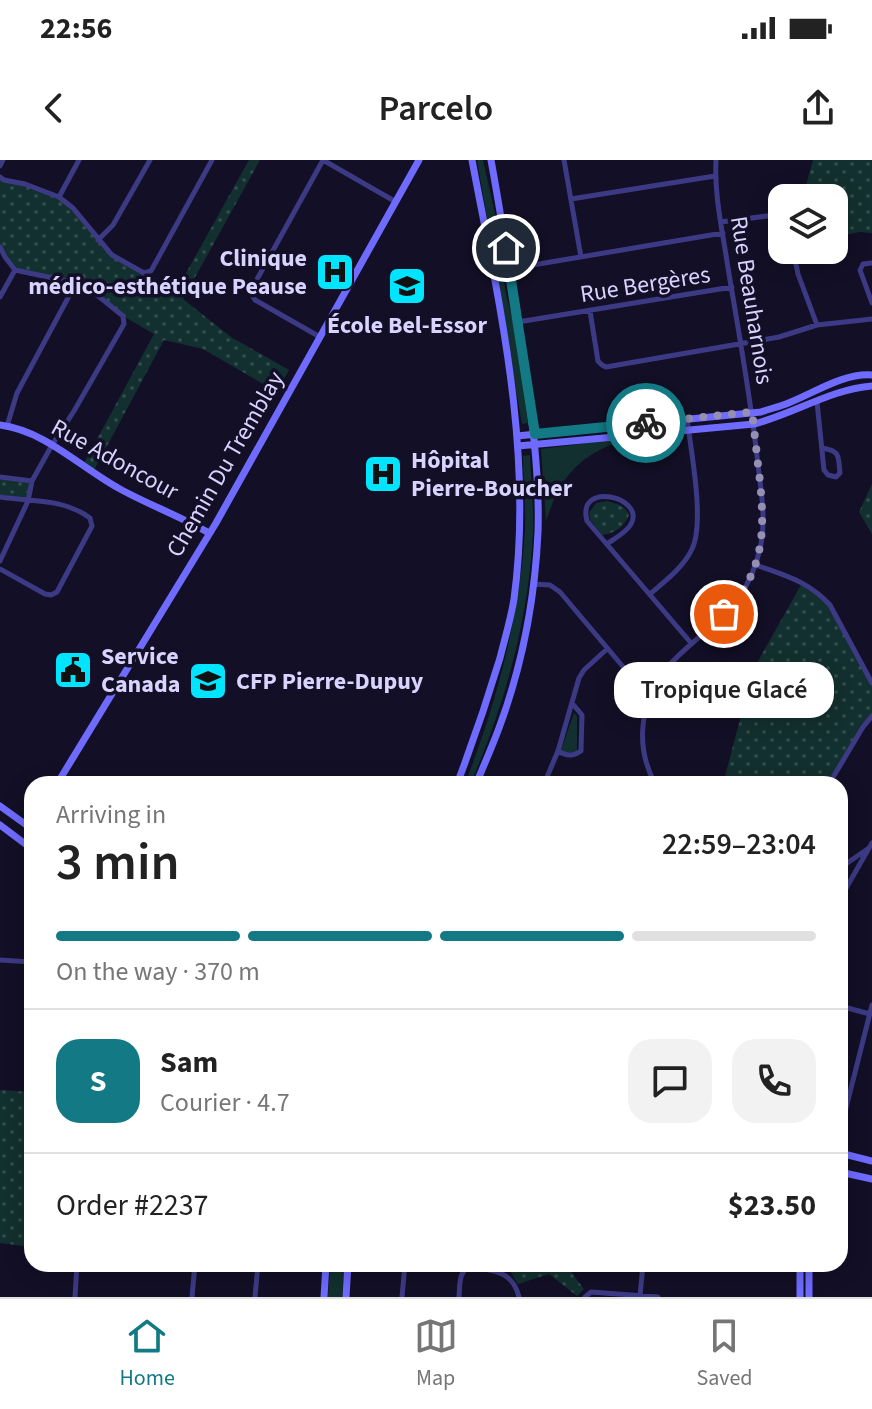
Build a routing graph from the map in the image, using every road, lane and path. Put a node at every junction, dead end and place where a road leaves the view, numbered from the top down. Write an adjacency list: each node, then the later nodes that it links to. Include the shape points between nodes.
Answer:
1 (3, 160): 11 (street)
2 (79, 160): 14 (street)
3 (150, 160): 20 (street, via 113,225)
4 (212, 160): 20 (street, via 151,271 125,263)
5 (323, 160): 16 (street); 35 (street, via 250,290 254,299)
6 (419, 160): 16 (street, Chemin Du Tremblay)
7 (472, 160): 46 (street)
8 (491, 160): 25 (street)
9 (564, 160): 15 (street)
10 (716, 160): 12 (street, Rue Beauharnois)
11 (0, 166)
12 (715, 176): 15 (street); 18 (street, Rue Beauharnois)
13 (0, 177): 14 (street)
14 (59, 197): 20 (street)
15 (571, 199): 22 (street)
16 (396, 202): 35 (street, Chemin Du Tremblay)
17 (768, 216): 18 (street)
18 (721, 222): 19 (street, Rue Beauharnois)
19 (723, 233): 22 (street); 28 (street, Rue Beauharnois)
20 (98, 240)
21 (0, 247): 26 (street)
22 (581, 257): 25 (street)
23 (872, 263): 30 (street, via 860,270)
24 (796, 264): 34 (street)
25 (509, 269): 33 (street)
26 (15, 270): 27 (street); 29 (street)
27 (76, 283): 43 (street); 48 (street, via 123,316 124,324)
28 (732, 287): 31 (street, Rue Bergères); 36 (street, Rue Beauharnois)
29 (0, 297)
30 (872, 303)
31 (590, 311): 33 (street, Rue Bergères); 36 (street, via 598,361 606,367)
32 (872, 319): 34 (street)
33 (518, 322): 45 (street)
34 (817, 325): 36 (street)
35 (320, 337): 55 (street, Chemin Du Tremblay)
36 (741, 344): 40 (street, Rue Beauharnois)
37 (872, 375): 40 (street, via 845,379)
38 (872, 386): 39 (street)
39 (817, 402): 42 (street); 50 (street)
40 (752, 412): 41 (street); 42 (street, Rue Beauharnois)
41 (687, 419): 44 (street); 45 (street)
42 (754, 424): 44 (street); 59 (street, Rue Beauharnois, via 763,514)
43 (4, 426): 48 (street, Rue Adoncour)
44 (688, 430): 47 (street); 62 (street, via 697,537 679,568)
45 (535, 434): 46 (street); 47 (street)
46 (517, 436): 49 (street)
47 (536, 444): 49 (street); 61 (street)
48 (52, 445): 52 (street); 55 (street, Rue Adoncour, via 119,489)
49 (518, 446): 71 (street, via 514,602 486,707)
50 (822, 448): 50 (street, via 825,473 839,476 838,454)
51 (0, 477): 52 (street)
52 (32, 481): 54 (street)
53 (0, 497): 54 (street)
54 (28, 501): 57 (street); 60 (street, via 69,505 90,518 92,526 51,595)
55 (209, 533): 70 (street, Chemin Du Tremblay)
56 (607, 544): 56 (street, via 587,521 585,510 606,496 626,502 633,519); 62 (street)
57 (2, 550): 58 (street)
58 (0, 561)
59 (756, 565): 63 (street, Rue Beauharnois, via 737,600); 65 (street, via 802,581 830,605)
60 (0, 569)
61 (533, 584): 64 (street, via 560,592); 72 (street, via 514,682)
62 (650, 594): 63 (street)
63 (691, 643): 66 (street, Rue Beauharnois)
64 (607, 649): 66 (street, via 630,675); 67 (street, via 584,670)
65 (872, 683)
66 (652, 688): 74 (street, Rue Beauharnois, via 642,743)
67 (572, 703): 69 (street); 69 (street, via 582,715 581,751)
68 (872, 716): 75 (street)
69 (558, 751): 73 (street)
70 (62, 776)
71 (460, 776)
72 (479, 776)
73 (547, 776)
74 (651, 776)
75 (834, 776)
76 (0, 806): 77 (street)
77 (24, 823)
78 (0, 825): 80 (street)
79 (24, 838): 80 (street)
80 (22, 841)
81 (870, 846): 82 (street); 83 (street)
82 (848, 862)
83 (848, 885)
84 (0, 960): 85 (street)
85 (24, 962)
86 (872, 1005): 88 (street)
87 (848, 1008): 88 (street)
88 (870, 1014): 89 (street)
89 (848, 1101)
90 (848, 1155): 91 (street)
91 (872, 1161)
92 (848, 1174): 93 (street)
93 (872, 1179)
94 (77, 1272): 106 (street)
95 (194, 1272): 107 (street)
96 (257, 1272): 108 (street)
97 (326, 1272): 109 (street)
98 (348, 1272): 110 (street)
99 (404, 1272): 111 (street)
100 (463, 1272): 112 (street)
101 (496, 1272): 113 (street, via 508,1275)
102 (642, 1272): 105 (street)
103 (800, 1272): 116 (street)
104 (809, 1272): 117 (street)
105 (640, 1296): 114 (street, via 591,1292); 115 (street)
106 (75, 1297)
107 (192, 1297)
108 (255, 1297)
109 (324, 1297)
110 (346, 1297)
111 (402, 1297)
112 (459, 1297)
113 (519, 1297)
114 (585, 1297)
115 (658, 1297)
116 (800, 1297)
117 (809, 1297)

